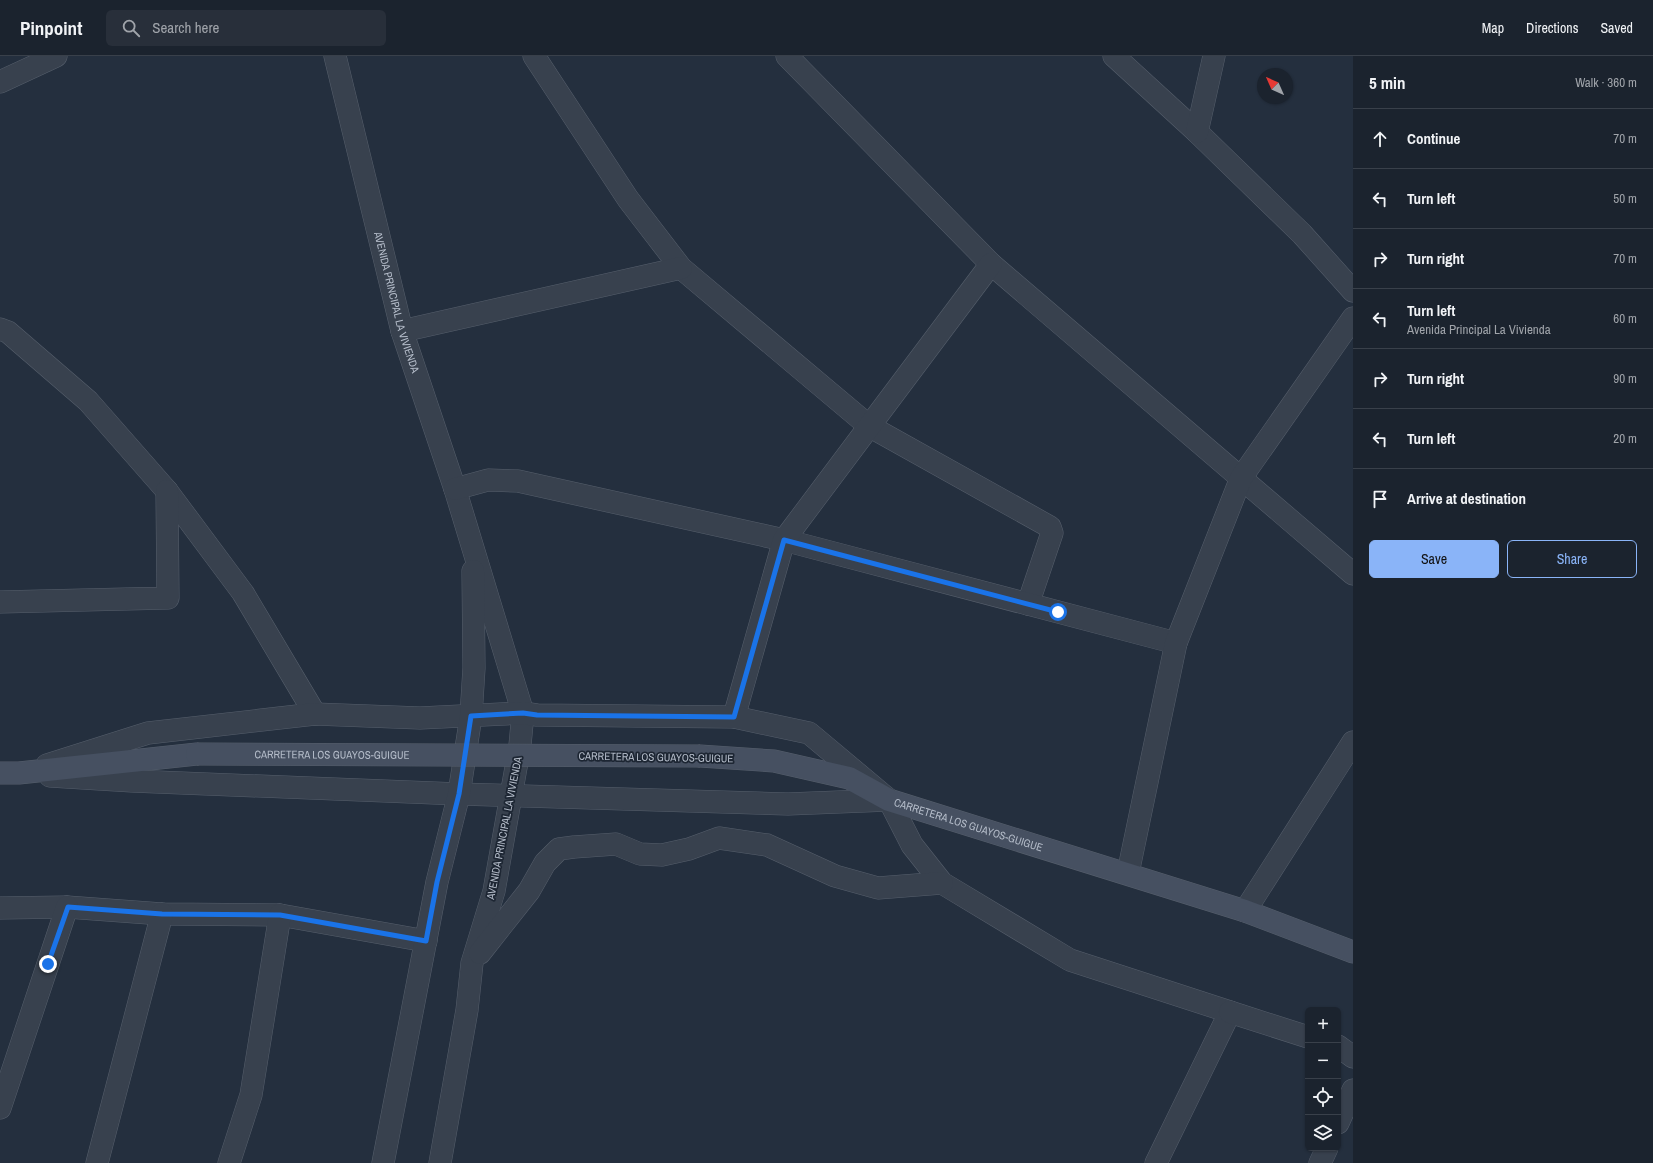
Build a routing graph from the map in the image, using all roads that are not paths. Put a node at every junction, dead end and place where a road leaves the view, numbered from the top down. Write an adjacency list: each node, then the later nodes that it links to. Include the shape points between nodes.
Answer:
1 (56, 56): 7 (street)
2 (335, 56): 14 (street, AVENIDA PRINCIPAL LA VIVIENDA)
3 (534, 56): 10 (street, via 628,199)
4 (787, 56): 9 (street)
5 (1114, 56): 8 (street)
6 (1214, 56): 8 (street)
7 (0, 82)
8 (1197, 132): 11 (street, via 1302,234)
9 (991, 264): 15 (street); 16 (street)
10 (681, 268): 14 (street); 15 (street)
11 (1353, 291)
12 (1353, 318): 16 (street)
13 (0, 329): 18 (street, via 8,332 88,401)
14 (402, 331): 17 (street, AVENIDA PRINCIPAL LA VIVIENDA)
15 (869, 426): 19 (street); 23 (street, via 1050,527 1052,533)
16 (1241, 478): 21 (street); 24 (street)
17 (455, 489): 19 (street, via 488,480 518,481); 20 (street, AVENIDA PRINCIPAL LA VIVIENDA)
18 (167, 491): 22 (street, via 168,598); 26 (street, via 243,593)
19 (784, 540): 23 (street); 28 (street)
20 (473, 544): 25 (street, AVENIDA PRINCIPAL LA VIVIENDA); 27 (street, AVENIDA PRINCIPAL LA VIVIENDA, via 474,668)
21 (1353, 574)
22 (0, 602)
23 (1028, 604): 24 (street)
24 (1176, 642): 34 (street)
25 (523, 713): 27 (street); 28 (street); 32 (street, AVENIDA PRINCIPAL LA VIVIENDA)
26 (315, 714): 27 (street, via 420,718); 30 (street, via 148,733)
27 (471, 716): 31 (street, AVENIDA PRINCIPAL LA VIVIENDA)
28 (734, 717): 33 (street, via 809,733)
29 (1353, 742): 38 (street)
30 (9, 773): 31 (street, via 132,781); 33 (main road, CARRETERA LOS GUAYOS-GUIGUE, bridge, via 197,754 700,756 774,761 849,778)
31 (459, 794): 32 (street); 41 (street, AVENIDA PRINCIPAL LA VIVIENDA, via 437,882)
32 (512, 795): 33 (street, via 788,804); 43 (street, AVENIDA PRINCIPAL LA VIVIENDA, via 494,891)
33 (889, 800): 34 (main road, CARRETERA LOS GUAYOS-GUIGUE); 35 (street, via 912,845)
34 (1128, 873): 38 (main road, CARRETERA LOS GUAYOS-GUIGUE)
35 (942, 883): 43 (street, via 878,888 835,876 767,845 719,838 662,855 640,854 616,844 574,847 559,850 545,863 528,891); 44 (street, via 1070,960)
36 (68, 907): 37 (street); 39 (street); 49 (street)
37 (0, 908)
38 (1244, 911): 42 (main road, CARRETERA LOS GUAYOS-GUIGUE)
39 (162, 914): 40 (street); 52 (street)
40 (280, 915): 41 (street); 53 (street, via 251,1095)
41 (426, 941): 54 (street, AVENIDA PRINCIPAL LA VIVIENDA)
42 (1353, 952)
43 (472, 963): 55 (street, AVENIDA PRINCIPAL LA VIVIENDA, via 467,1010)
44 (1230, 1012): 45 (street); 56 (street)
45 (1305, 1036)
46 (1341, 1048): 47 (street)
47 (1353, 1057)
48 (1353, 1090): 50 (street)
49 (0, 1108)
50 (1341, 1116)
51 (1326, 1151): 57 (street)
52 (97, 1163)
53 (229, 1163)
54 (383, 1163)
55 (440, 1163)
56 (1156, 1163)
57 (1320, 1163)

